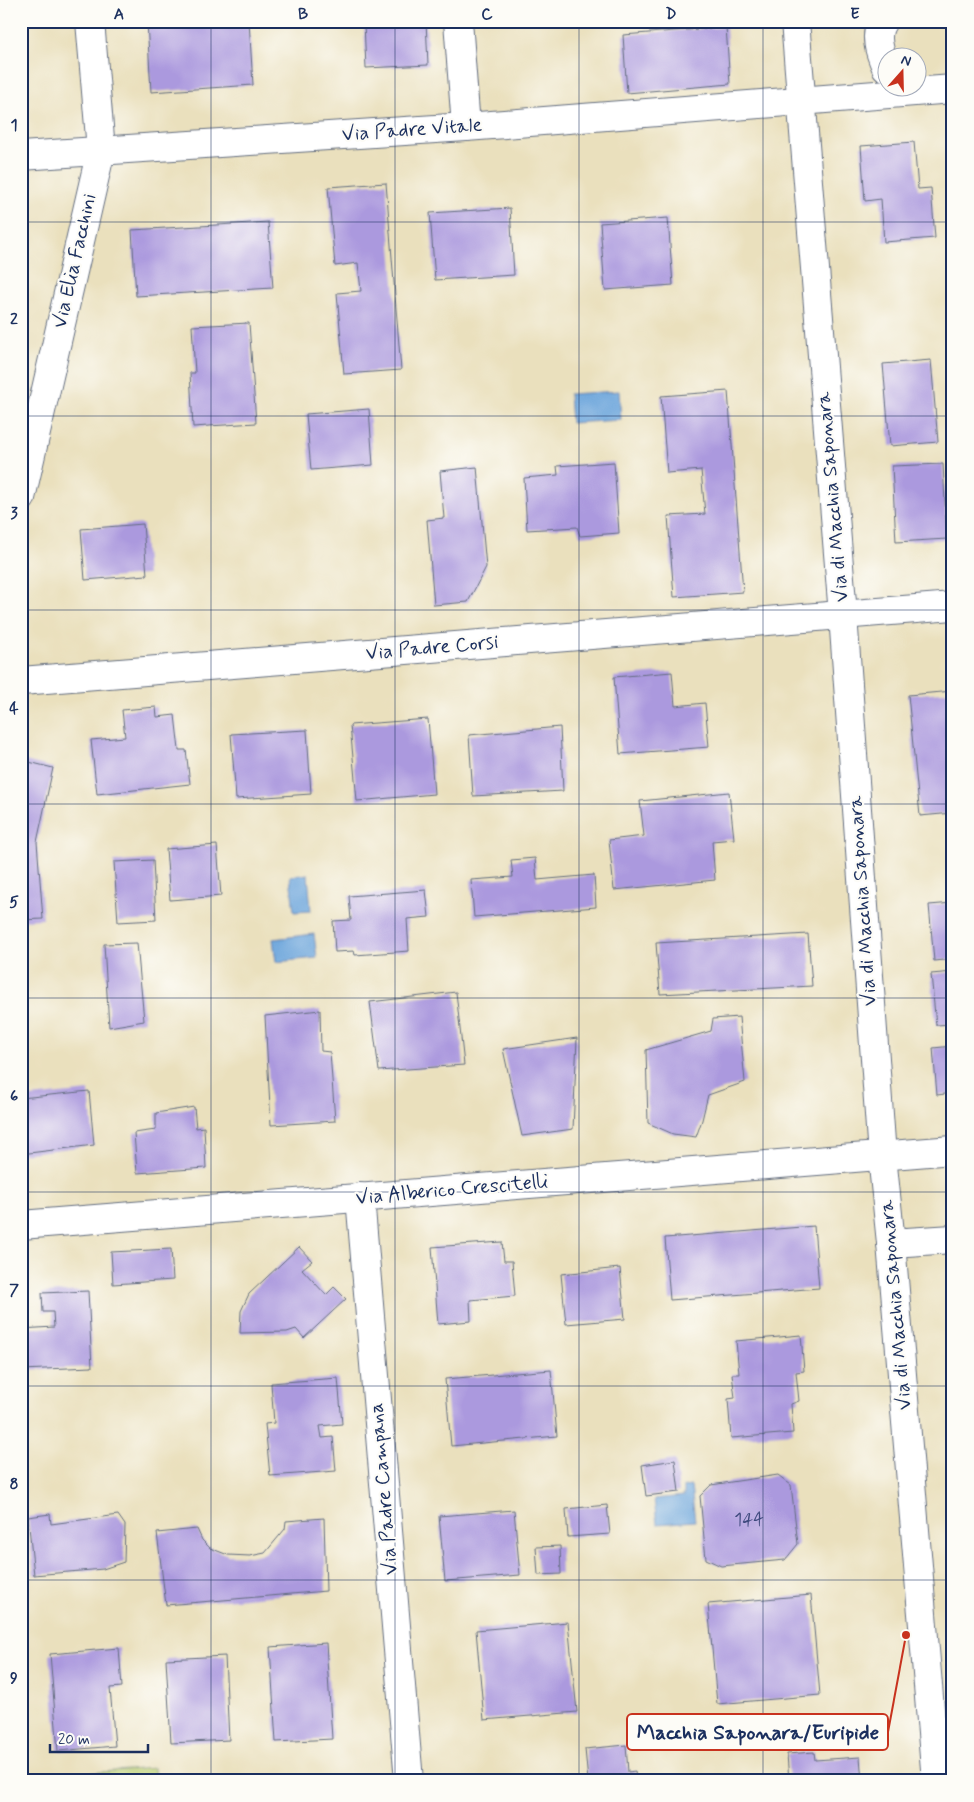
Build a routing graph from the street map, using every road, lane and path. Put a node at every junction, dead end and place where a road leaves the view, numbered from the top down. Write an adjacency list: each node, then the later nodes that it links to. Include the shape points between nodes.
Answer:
1 (90, 21): 11 (street, Via Elia Facchini)
2 (458, 21): 10 (street)
3 (795, 21): 9 (street, Via di Macchia Saponara)
4 (883, 21): 5 (street, via 878,40)
5 (880, 48)
6 (953, 89): 7 (street, Via Padre Vitale)
7 (926, 90)
8 (876, 93): 9 (street, Via Padre Vitale)
9 (802, 102): 10 (street, Via Padre Vitale); 15 (street, Via di Macchia Saponara)
10 (466, 127): 11 (street, Via Padre Vitale)
11 (101, 150): 12 (street, Via Padre Vitale); 13 (street, Via Elia Facchini)
12 (21, 156)
13 (21, 498)
14 (953, 606): 15 (street, Via Padre Corsi)
15 (842, 615): 16 (street, Via Padre Corsi); 18 (street, Via di Macchia Saponara)
16 (21, 681)
17 (953, 1150): 18 (street, Via Alberico Crescitelli)
18 (882, 1156): 19 (street, Via Alberico Crescitelli); 22 (street, Via di Macchia Saponara)
19 (360, 1197): 20 (street, Via Alberico Crescitelli); 23 (street, Via Padre Campana)
20 (21, 1225)
21 (953, 1238): 22 (street)
22 (891, 1243): 24 (street, Via di Macchia Saponara)
23 (409, 1781)
24 (936, 1781)

